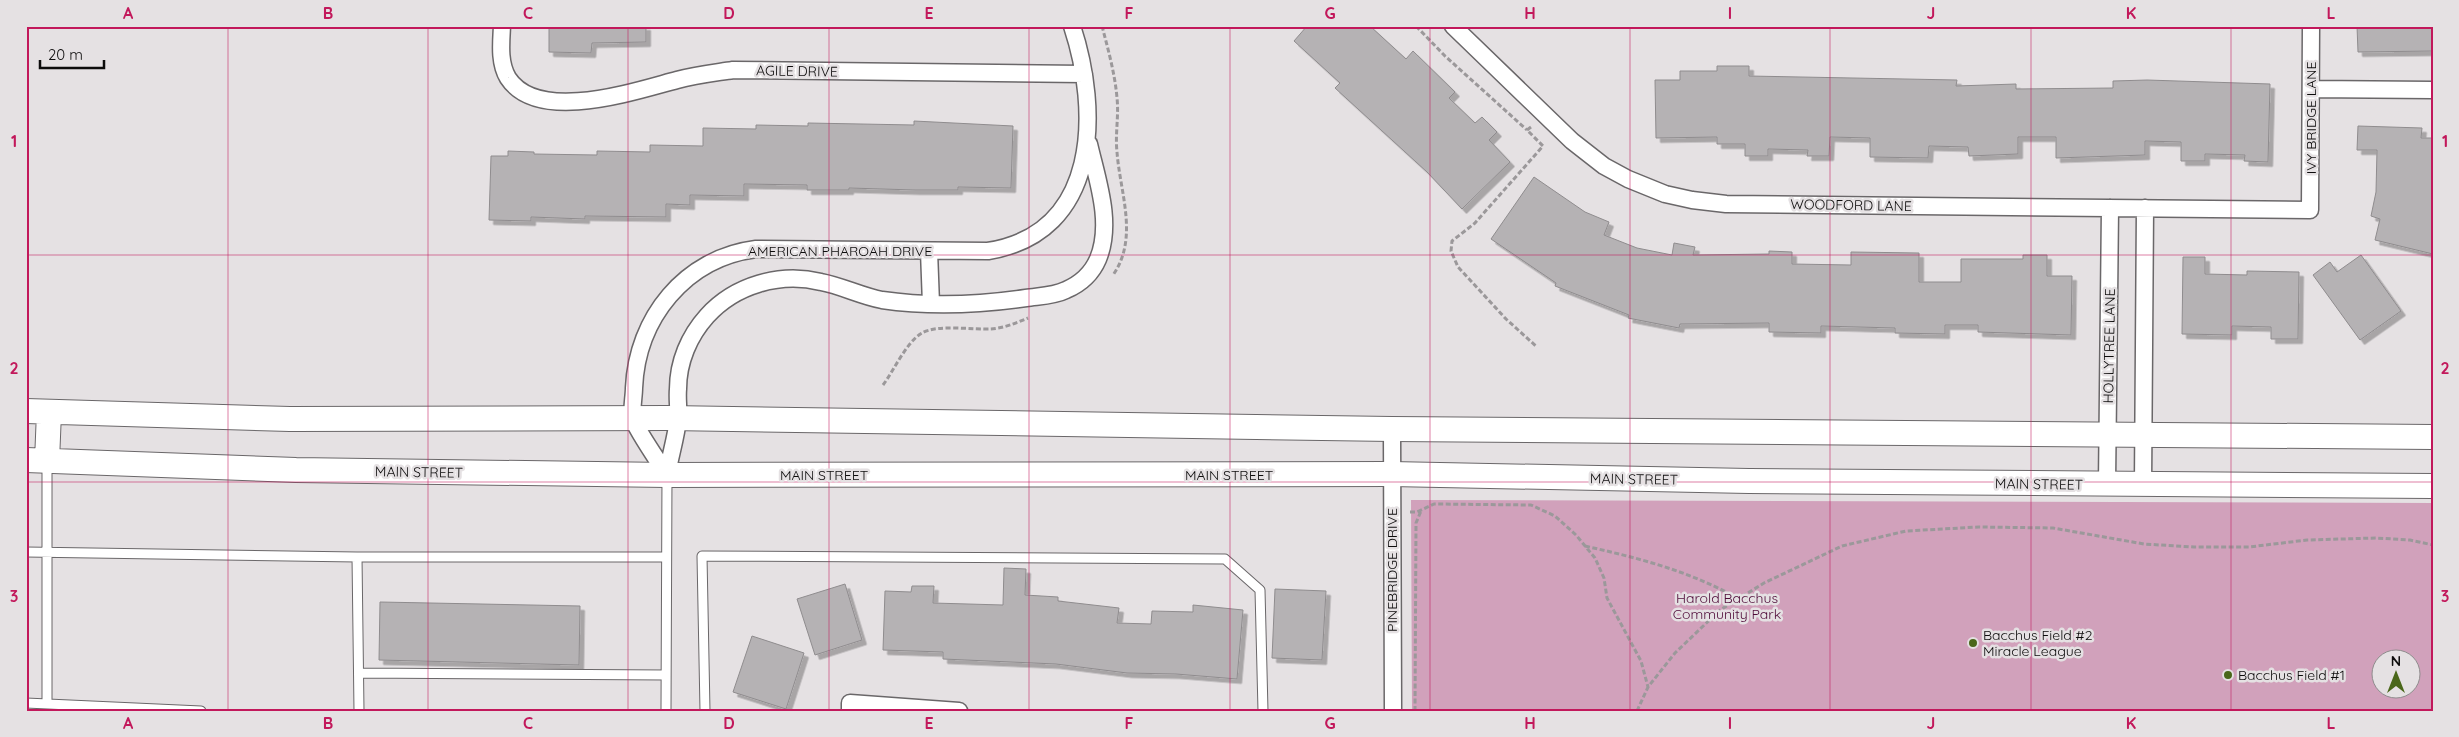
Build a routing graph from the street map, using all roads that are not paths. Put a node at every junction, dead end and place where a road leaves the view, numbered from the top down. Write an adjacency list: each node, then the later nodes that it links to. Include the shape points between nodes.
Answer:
1 (502, 26): 5 (street, AGILE DRIVE, via 503,65 509,79 532,98 558,101 624,94 733,70)
2 (1072, 26): 5 (street, AMERICAN PHAROAH DRIVE)
3 (1453, 26): 9 (street, WOODFORD LANE, via 1572,141 1604,166 1640,185 1692,200 1726,204)
4 (2311, 26): 6 (street, IVY BRIDGE LANE)
5 (1084, 74): 8 (street, AMERICAN PHAROAH DRIVE)
6 (2311, 89): 7 (street); 11 (street, IVY BRIDGE LANE)
7 (2433, 90)
8 (1087, 137): 12 (street, AMERICAN PHAROAH DRIVE, via 1080,175 1071,196 1052,221 1034,235 988,251); 13 (street, AMERICAN PHAROAH DRIVE, via 1104,207 1101,250 1089,274 1075,286 1052,294 980,304)
9 (2110, 208): 10 (street, WOODFORD LANE); 18 (street, HOLLYTREE LANE)
10 (2146, 208): 11 (street, WOODFORD LANE); 19 (street)
11 (2310, 210)
12 (929, 251): 13 (street); 15 (street, AMERICAN PHAROAH DRIVE, via 756,249 734,253 705,265 669,295 647,331 636,372)
13 (931, 304): 16 (street, AMERICAN PHAROAH DRIVE, via 879,299 803,278 779,279 742,290 712,311 688,346 679,374)
14 (37, 411): 15 (main road, via 290,419); 21 (main road)
15 (633, 419): 16 (main road); 23 (street)
16 (678, 419): 17 (main road); 23 (street, AMERICAN PHAROAH DRIVE)
17 (1392, 430): 18 (main road); 22 (street, PINEBRIDGE DRIVE)
18 (2108, 436): 19 (main road); 24 (street, HOLLYTREE LANE)
19 (2143, 436): 20 (main road); 25 (street)
20 (2433, 437)
21 (36, 461): 23 (main road, MAIN STREET, via 296,470); 28 (lane)
22 (1391, 474): 23 (main road, MAIN STREET); 24 (main road, MAIN STREET); 42 (street, PINEBRIDGE DRIVE)
23 (666, 475): 30 (lane)
24 (2107, 484): 25 (main road, MAIN STREET)
25 (2143, 485): 26 (main road, MAIN STREET)
26 (2433, 486)
27 (26, 552): 28 (lane)
28 (46, 552): 29 (lane); 33 (lane)
29 (357, 557): 30 (lane); 31 (lane)
30 (666, 557): 32 (lane)
31 (359, 673): 32 (lane); 37 (lane)
32 (666, 675): 38 (lane)
33 (46, 703): 34 (lane); 36 (lane)
34 (26, 704)
35 (850, 707): 40 (street)
36 (201, 711)
37 (359, 711)
38 (666, 711)
39 (706, 711): 41 (lane, via 702,556 1225,560 1260,590)
40 (959, 711)
41 (1263, 711)
42 (1393, 711)

